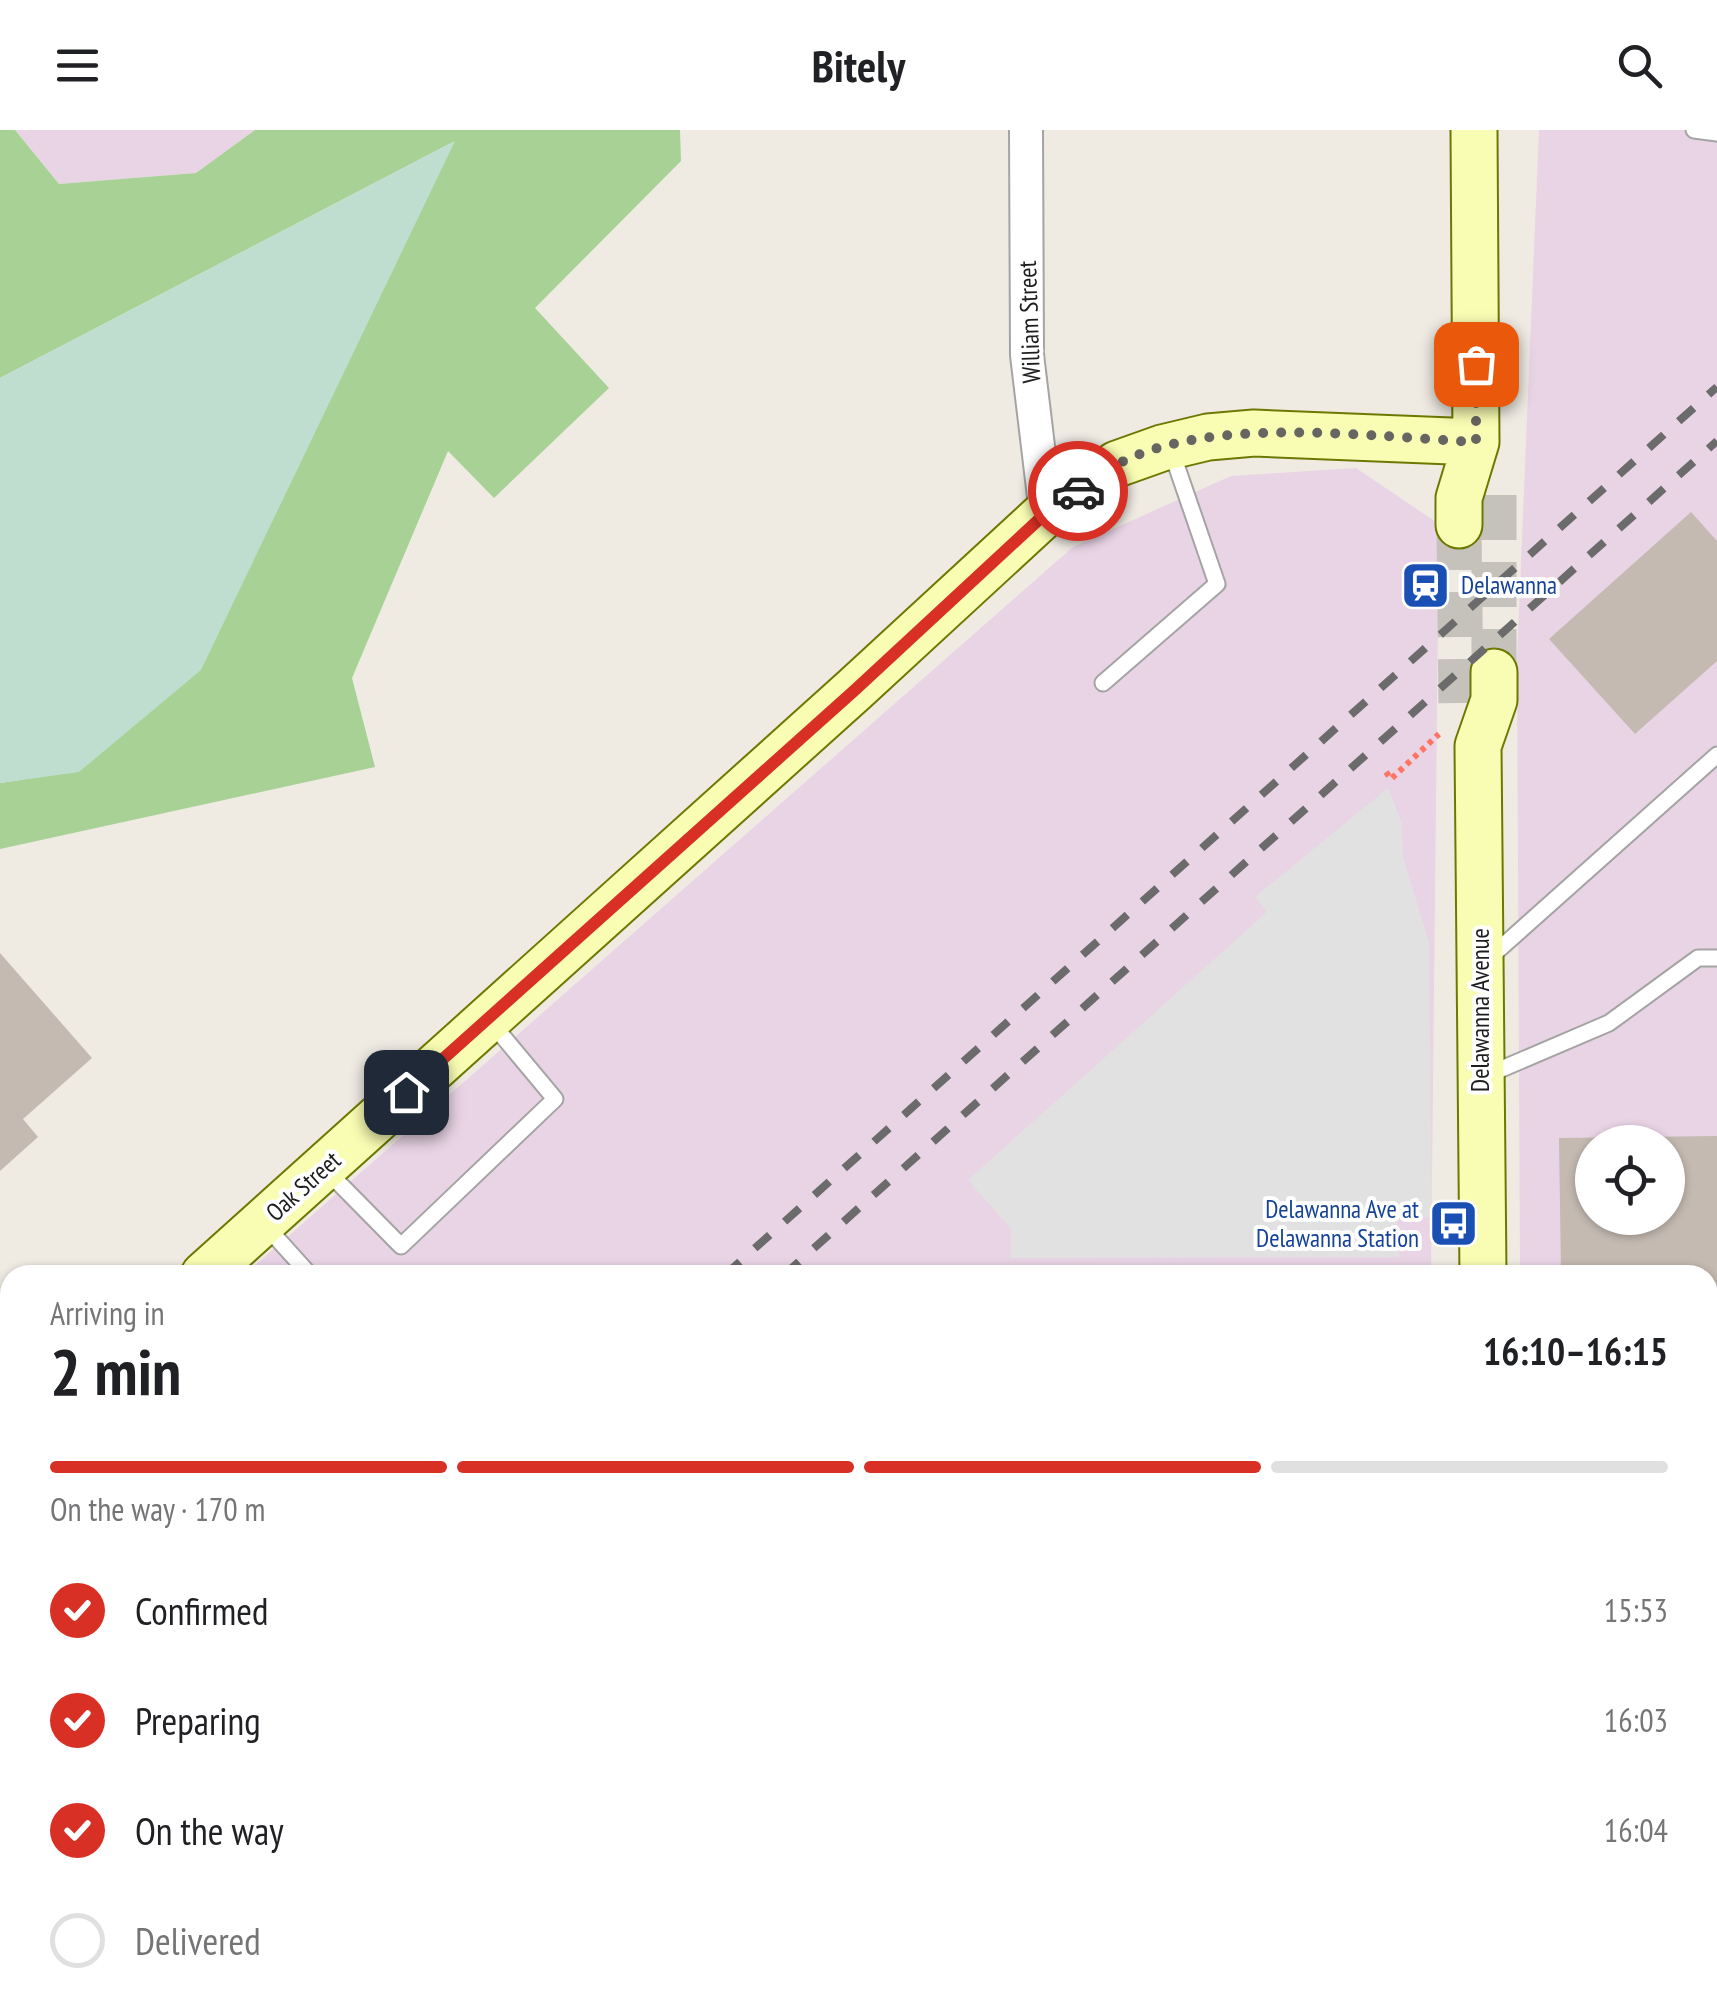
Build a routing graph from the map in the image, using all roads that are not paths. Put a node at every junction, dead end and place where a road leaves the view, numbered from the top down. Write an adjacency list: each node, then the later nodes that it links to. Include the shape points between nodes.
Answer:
1 (1026, 130): 8 (street, William Street, via 1027,355)
2 (1474, 130): 5 (street)
3 (1694, 130): 4 (lane)
4 (1717, 133)
5 (1476, 442): 6 (street, Oak Street, via 1254,432); 7 (street); 9 (street, via 1459,498)
6 (1170, 446): 8 (street, Oak Street, via 1117,464); 11 (lane, via 1217,584)
7 (1494, 495)
8 (1046, 513): 15 (street, Oak Street)
9 (1459, 525)
10 (1494, 672): 14 (street, Delawanna Avenue, via 1494,700 1461,726)
11 (1103, 683)
12 (1717, 755): 14 (lane)
13 (1717, 958): 16 (lane, via 1698,958 1609,1023)
14 (1480, 966): 16 (street, Delawanna Avenue)
15 (488, 1018): 17 (street, Oak Street); 17 (lane, via 556,1099 401,1246)
16 (1481, 1078): 21 (street, Delawanna Avenue)
17 (324, 1167): 18 (street, Oak Street)
18 (262, 1222): 19 (street, Oak Street); 20 (lane)
19 (215, 1265)
20 (301, 1265)
21 (1482, 1265)

